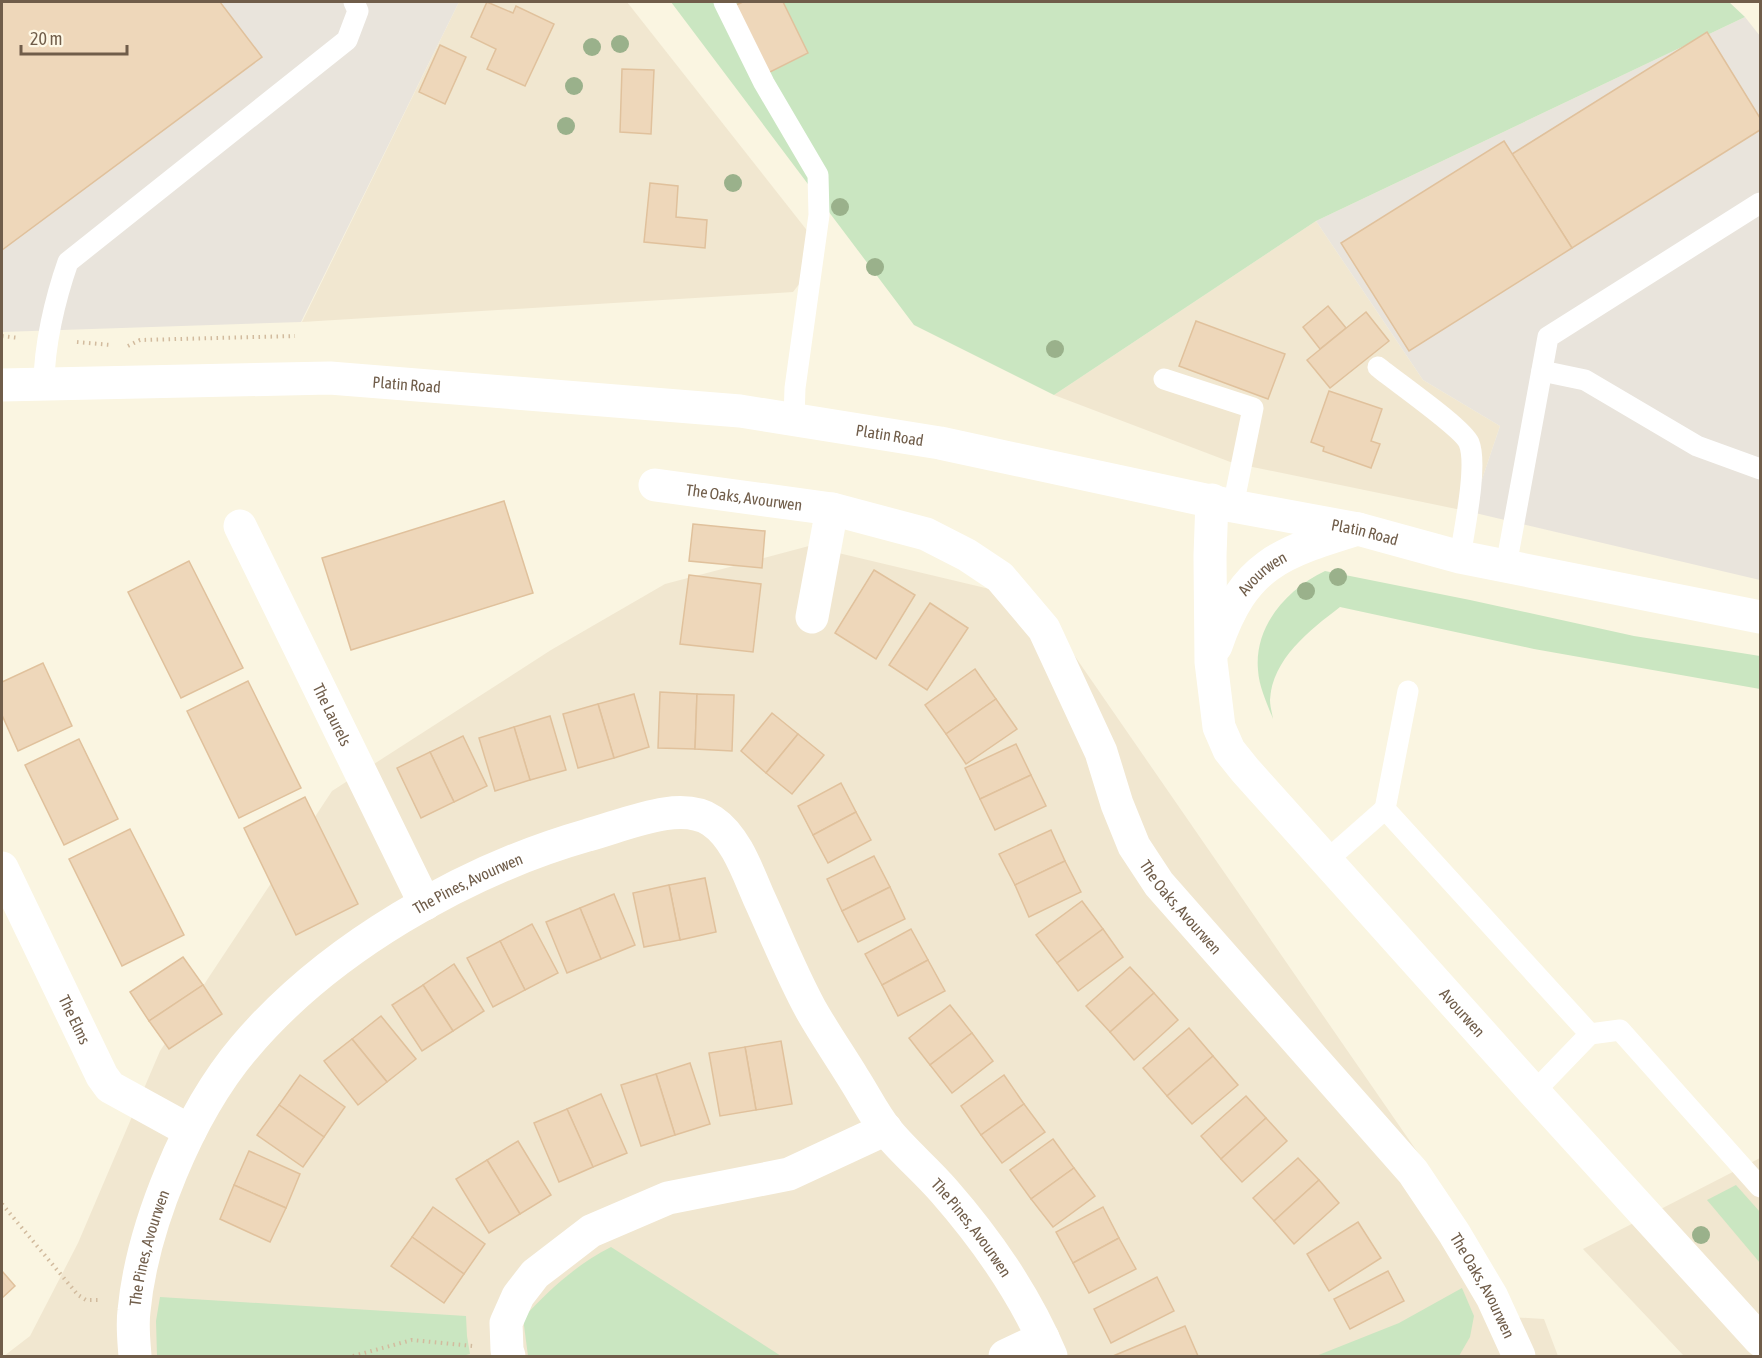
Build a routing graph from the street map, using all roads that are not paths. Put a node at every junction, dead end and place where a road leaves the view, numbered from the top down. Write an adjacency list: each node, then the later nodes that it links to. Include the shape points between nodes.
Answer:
1 (354, 2): 7 (lane, via 358,11 347,40 68,262 56,296)
2 (724, 2): 9 (lane, via 764,83 818,175 819,215)
3 (1761, 203): 5 (lane, via 1548,337)
4 (1378, 367): 16 (lane, via 1469,442 1473,460)
5 (1542, 371): 10 (lane, via 1585,380 1697,446); 17 (lane)
6 (1164, 379): 12 (lane, via 1253,408)
7 (44, 384): 8 (street, Platin Road); 9 (street, Platin Road, via 330,378 682,405)
8 (2, 385)
9 (794, 419): 12 (street, Platin Road, via 940,443)
10 (1761, 469)
11 (655, 485): 13 (street, The Oaks, Avourwen)
12 (1222, 503): 15 (street, Platin Road); 20 (street, Avourwen, via 1209,556)
13 (832, 508): 18 (street); 36 (street, The Oaks, Avourwen, via 926,534 967,555 1000,577 1044,629 1101,752 1134,846 1159,884 1413,1172 1492,1297)
14 (240, 526): 25 (street, The Laurels)
15 (1358, 530): 16 (street, Platin Road); 20 (street, Avourwen, via 1304,546 1265,567 1234,604)
16 (1460, 557): 17 (street, Platin Road)
17 (1506, 566): 19 (street, Platin Road)
18 (812, 617)
19 (1761, 617)
20 (1211, 662): 23 (street, Avourwen, via 1219,727 1229,750)
21 (1408, 691): 22 (lane)
22 (1384, 809): 23 (lane); 26 (lane)
23 (1326, 861): 27 (street, Avourwen)
24 (2, 868): 29 (street, The Elms, via 102,1076 110,1087)
25 (425, 904): 28 (street, The Pines, Avourwen, via 489,871 555,845 654,816 688,811 713,822 737,849 809,1007); 29 (street, The Pines, Avourwen, via 368,940 276,1012 242,1050)
26 (1590, 1034): 27 (lane); 30 (lane, via 1620,1030)
27 (1534, 1092): 31 (street, Avourwen)
28 (886, 1130): 32 (street, The Pines, Avourwen, via 945,1192 1007,1273); 33 (street, via 789,1174 668,1198 591,1231 535,1274 518,1296 506,1323)
29 (190, 1131): 34 (street, The Pines, Avourwen, via 156,1209 135,1300)
30 (1761, 1187)
31 (1761, 1340)
32 (1047, 1347): 35 (street, The Pines, Avourwen)
33 (508, 1353)
34 (135, 1356)
35 (1005, 1356)
36 (1519, 1356)

